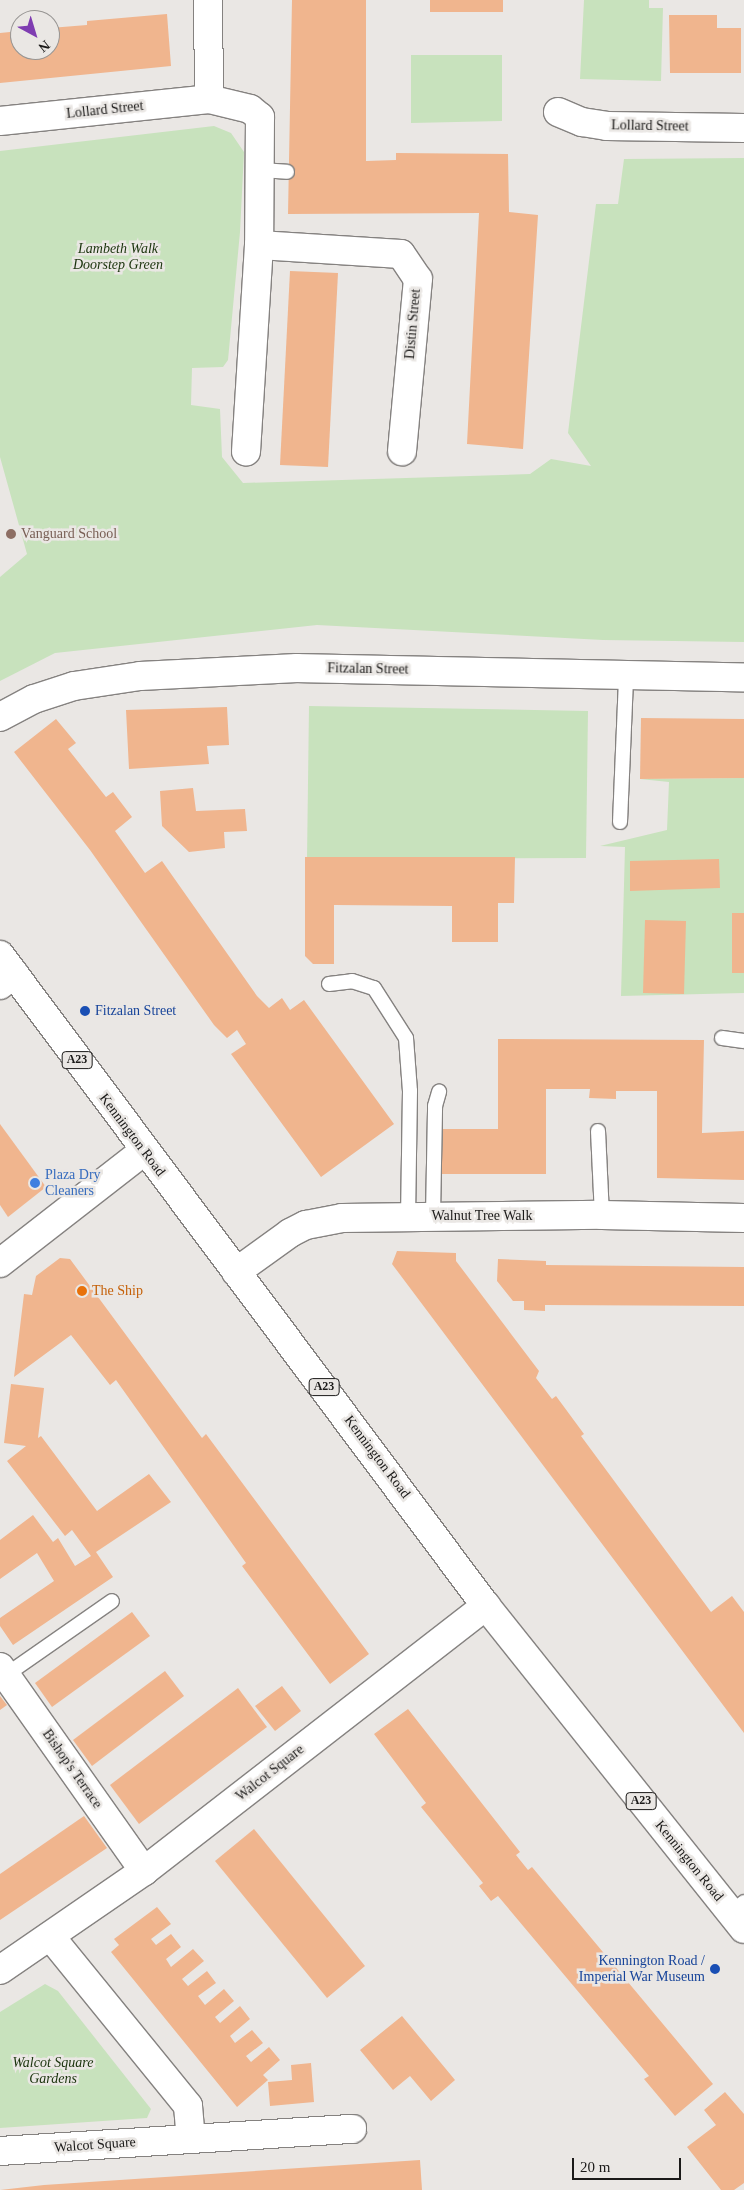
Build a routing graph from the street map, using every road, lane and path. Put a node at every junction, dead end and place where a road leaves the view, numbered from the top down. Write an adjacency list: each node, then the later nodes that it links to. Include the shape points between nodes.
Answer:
1 (208, 0): 2 (street)
2 (209, 99): 4 (street, Lollard Street); 6 (street, Lollard Street, via 250,109 260,117 274,171)
3 (558, 112): 5 (street, Lollard Street, via 582,122 607,126)
4 (0, 121)
5 (744, 128)
6 (259, 245): 7 (street); 8 (street, Distin Street, via 401,254 418,279)
7 (246, 452)
8 (402, 452)
9 (626, 676): 10 (street, Fitzalan Street); 11 (street, Fitzalan Street, via 298,668 140,676 56,691); 12 (lane)
10 (744, 677)
11 (0, 717)
12 (620, 822)
13 (5, 972): 19 (street, Kennington Road / A23)
14 (329, 984): 21 (lane, via 352,980 374,988 406,1038)
15 (722, 1038): 16 (lane)
16 (744, 1040)
17 (439, 1092): 21 (lane)
18 (598, 1131): 20 (lane)
19 (144, 1151): 23 (street); 24 (street, Kennington Road / A23)
20 (602, 1215): 21 (street, Walnut Tree Walk); 22 (street, Walnut Tree Walk)
21 (420, 1216): 24 (street, Walnut Tree Walk, via 342,1218 306,1225 269,1245)
22 (744, 1218)
23 (2, 1255)
24 (236, 1272): 26 (street, Kennington Road / A23)
25 (112, 1601): 27 (lane)
26 (486, 1606): 28 (street, Walcot Square); 29 (street, Kennington Road / A23)
27 (3, 1671): 28 (street, Bishop's Terrace)
28 (144, 1871): 30 (street, Walcot Square)
29 (740, 1915)
30 (50, 1936): 31 (street, Walcot Square); 33 (street, via 188,2106)
31 (0, 1970)
32 (352, 2129): 33 (street, Walcot Square)
33 (191, 2138): 34 (street, Walcot Square)
34 (0, 2151)

